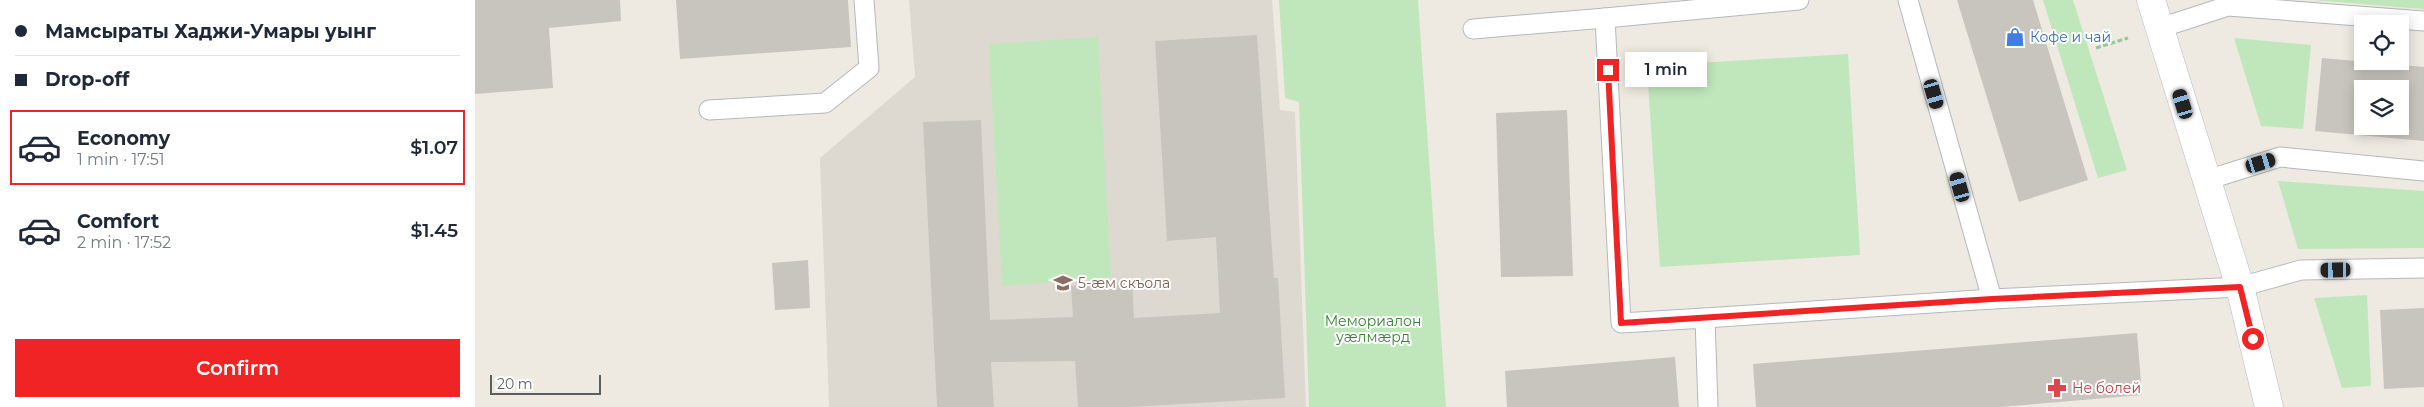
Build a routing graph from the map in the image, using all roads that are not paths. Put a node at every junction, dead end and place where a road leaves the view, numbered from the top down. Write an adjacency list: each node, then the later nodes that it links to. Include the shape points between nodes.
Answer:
1 (864, 0): 9 (lane, via 869,68 825,103)
2 (1799, 0): 5 (lane)
3 (1908, 0): 14 (lane)
4 (2151, 0): 7 (street)
5 (1605, 18): 8 (lane); 15 (lane, via 1621,323)
6 (2424, 22): 7 (lane, via 2228,6)
7 (2160, 28): 11 (street)
8 (1473, 29)
9 (709, 110)
10 (2424, 171): 11 (lane, via 2280,157)
11 (2207, 180): 13 (street)
12 (2424, 268): 13 (lane, via 2301,270)
13 (2240, 287): 14 (lane); 17 (street)
14 (1992, 299): 15 (lane)
15 (1705, 318): 16 (lane)
16 (1708, 407)
17 (2269, 407)

